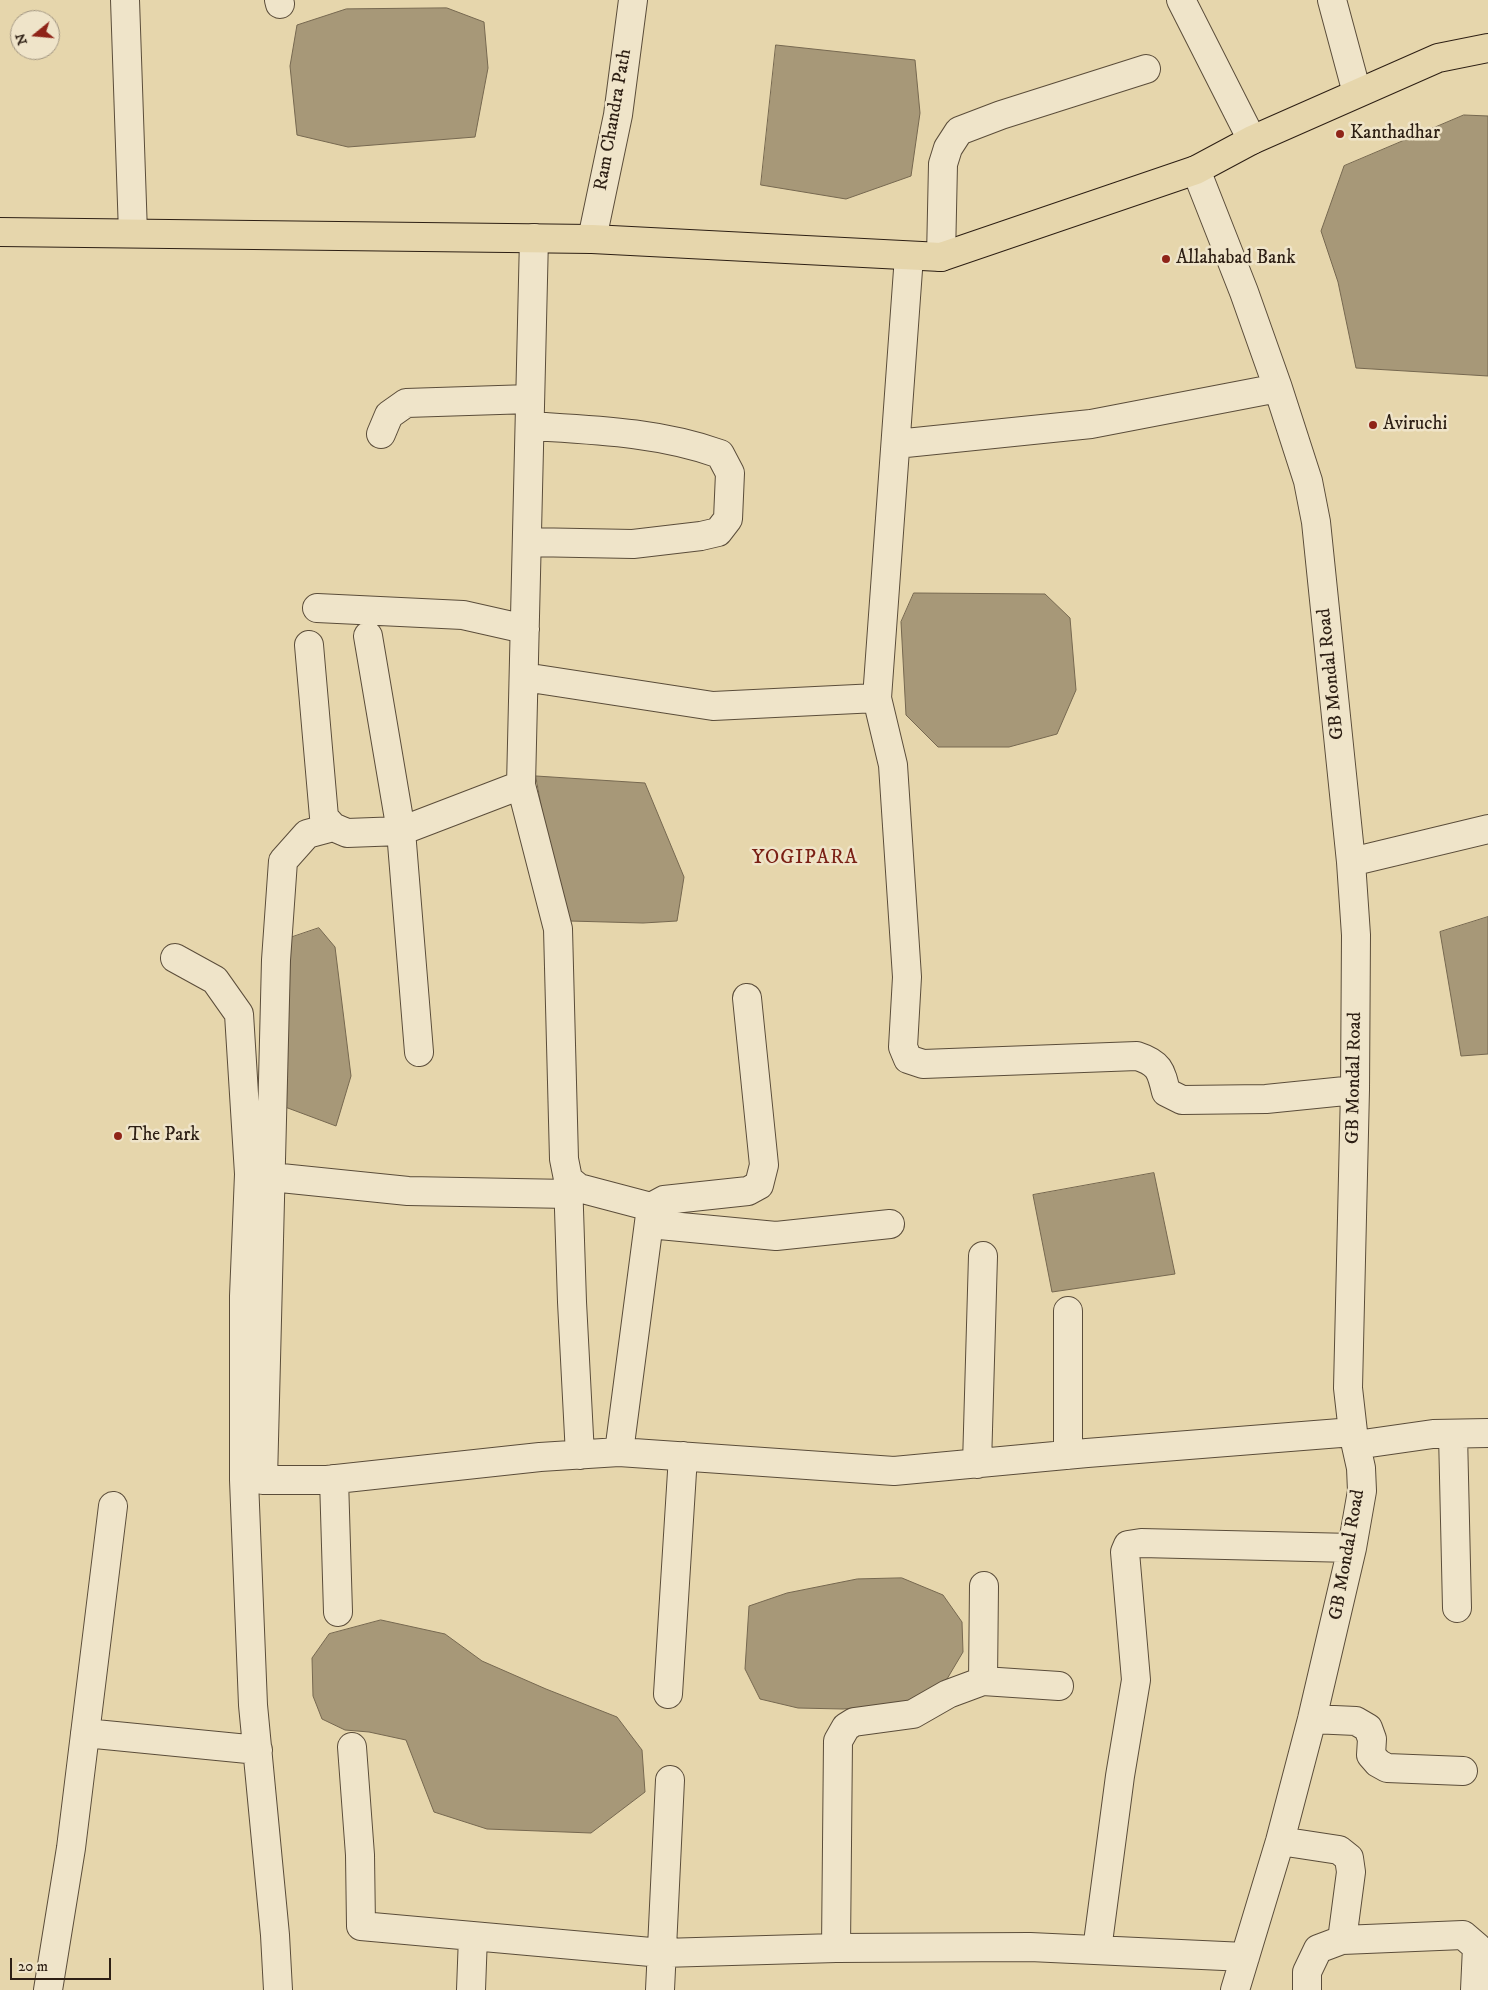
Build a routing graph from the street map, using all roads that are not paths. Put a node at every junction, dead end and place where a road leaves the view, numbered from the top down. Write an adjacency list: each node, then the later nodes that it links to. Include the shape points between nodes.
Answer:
1 (125, 0): 11 (street)
2 (633, 0): 13 (street, Ram Chandra Path, via 618,115)
3 (1181, 0): 8 (street)
4 (1332, 0): 7 (street)
5 (1488, 48): 7 (main road, via 1438,58)
6 (1146, 69): 15 (street, via 959,131 943,164)
7 (1356, 93): 8 (main road)
8 (1252, 140): 9 (main road)
9 (1196, 170): 15 (main road); 16 (street, GB Mondal Road)
10 (0, 232): 11 (main road)
11 (133, 234): 12 (main road)
12 (534, 238): 13 (main road); 17 (street)
13 (592, 239): 14 (main road)
14 (910, 256): 15 (main road); 20 (street)
15 (941, 257)
16 (1278, 388): 20 (street, via 1090,424); 32 (street, GB Mondal Road, via 1308,481 1316,522)
17 (530, 399): 18 (street); 19 (street, via 406,403 389,415)
18 (530, 426): 21 (street); 21 (street, via 621,432 701,448 720,454 730,473 728,519 718,532 633,544)
19 (381, 434)
20 (896, 444): 27 (street)
21 (527, 542): 23 (street)
22 (317, 608): 23 (street, via 463,615)
23 (525, 629): 26 (street)
24 (368, 636): 31 (street)
25 (309, 645): 29 (street, via 324,817)
26 (524, 677): 27 (street, via 713,706); 28 (street)
27 (877, 698): 36 (street, via 893,765 906,977 903,1046 908,1059 923,1064 1137,1056 1152,1061 1162,1073 1166,1092 1182,1100 1266,1099)
28 (521, 785): 31 (street); 38 (street, via 558,929 564,1159)
29 (333, 827): 31 (street, via 348,834); 37 (street, via 307,834 283,861 276,960)
30 (1488, 829): 32 (street)
31 (401, 831): 35 (street)
32 (1351, 862): 36 (street, GB Mondal Road, via 1356,935)
33 (175, 958): 63 (street, via 216,980 239,1014 249,1174 244,1296 244,1480)
34 (747, 998): 39 (street, via 764,1165 759,1185 748,1191 664,1200)
35 (419, 1052)
36 (1355, 1090): 45 (street, GB Mondal Road, via 1348,1388)
37 (271, 1177): 38 (street, via 408,1191); 51 (street, via 263,1480)
38 (569, 1187): 39 (street); 47 (street)
39 (650, 1216): 40 (street, via 776,1236); 46 (street)
40 (890, 1224)
41 (983, 1256): 50 (street)
42 (1068, 1311): 48 (street)
43 (1488, 1433): 44 (street)
44 (1453, 1434): 45 (street); 55 (street)
45 (1354, 1438): 48 (street); 53 (street, GB Mondal Road, via 1362,1491)
46 (619, 1452): 47 (street); 49 (street)
47 (580, 1455): 51 (street)
48 (1068, 1455): 50 (street)
49 (683, 1456): 50 (street, via 894,1472); 59 (street)
50 (977, 1464)
51 (334, 1479): 56 (street)
52 (112, 1506): 61 (street)
53 (1352, 1548): 60 (street, GB Mondal Road); 70 (street, via 1128,1545 1125,1552 1136,1680)
54 (984, 1586): 57 (street)
55 (1457, 1608)
56 (338, 1612)
57 (983, 1681): 58 (street); 69 (street, via 948,1694 913,1714 854,1722 838,1741)
58 (1059, 1686)
59 (668, 1694)
60 (1312, 1719): 64 (street, via 1356,1721 1368,1728 1372,1739 1371,1755 1387,1768); 66 (street, GB Mondal Road)
61 (85, 1734): 63 (street); 73 (street)
62 (352, 1747): 67 (street, via 360,1855 361,1926)
63 (258, 1750): 74 (street)
64 (1463, 1771)
65 (670, 1780): 71 (street)
66 (1280, 1841): 68 (street, via 1339,1850 1349,1858 1351,1872); 72 (street, GB Mondal Road)
67 (473, 1936): 71 (street); 75 (street)
68 (1342, 1940): 78 (street, via 1318,1949 1307,1972); 79 (street, via 1463,1935 1477,1947)
69 (836, 1948): 70 (street); 71 (street)
70 (1097, 1950): 72 (street)
71 (662, 1953): 76 (street)
72 (1244, 1957): 77 (street, GB Mondal Road)
73 (48, 1990)
74 (278, 1990)
75 (471, 1990)
76 (660, 1990)
77 (1235, 1990)
78 (1307, 1990)
79 (1475, 1990)

